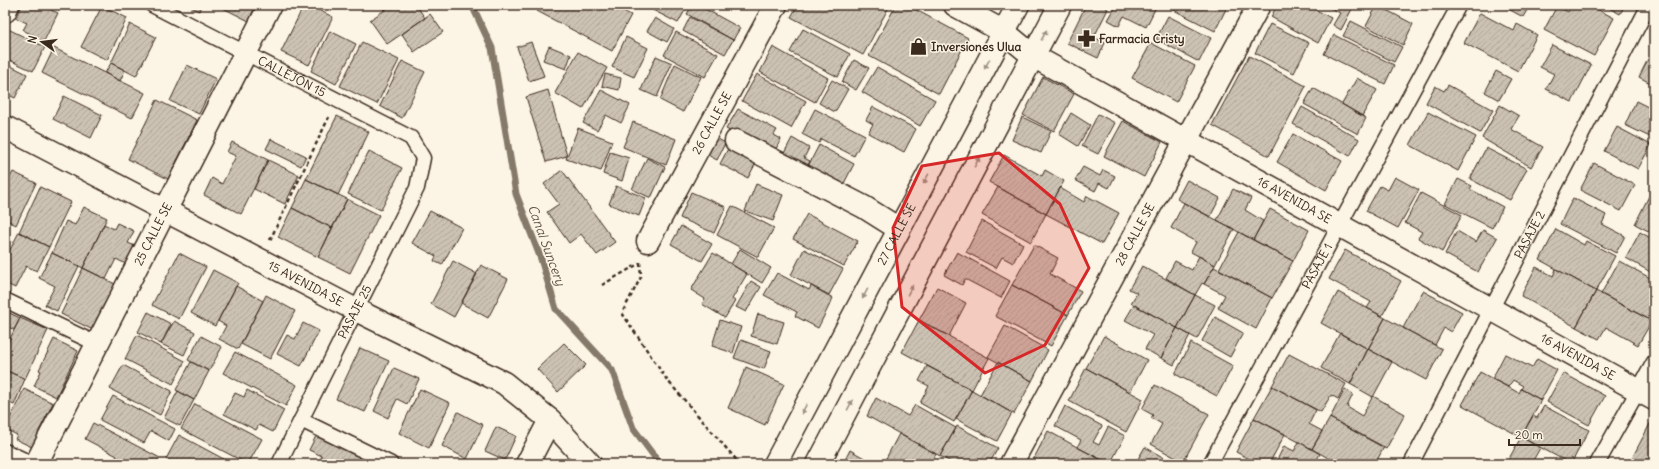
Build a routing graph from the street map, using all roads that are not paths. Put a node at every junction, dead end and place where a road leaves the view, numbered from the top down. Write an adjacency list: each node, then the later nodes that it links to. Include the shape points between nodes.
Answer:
1 (8, 5): 11 (street)
2 (152, 5): 13 (lane, CALLEJÓN 15)
3 (270, 5): 13 (street, 25 CALLE SE)
4 (776, 5): 22 (street, 26 CALLE SE)
5 (955, 5): 12 (street, 16 AVENIDA SE)
6 (1018, 5): 12 (street, 27 CALLE SE)
7 (1060, 5): 14 (street, one-way to 7)
8 (1259, 5): 17 (street, 28 CALLE SE)
9 (1459, 5): 20 (lane, PASAJE 1)
10 (1649, 5): 24 (lane, PASAJE 2)
11 (5, 11)
12 (1004, 32): 14 (street, 16 AVENIDA SE); 21 (street, 27 CALLE SE, one-way to 21)
13 (246, 52): 18 (lane, CALLEJÓN 15, via 411,138); 19 (street, 25 CALLE SE)
14 (1033, 56): 17 (street, 16 AVENIDA SE); 39 (street, one-way to 14)
15 (5, 127): 19 (street, 15 AVENIDA SE)
16 (736, 141): 21 (street, via 864,207)
17 (1187, 141): 20 (street, 16 AVENIDA SE); 40 (street, 28 CALLE SE)
18 (423, 158): 25 (lane, PASAJE 25, via 417,188)
19 (165, 210): 25 (street, 15 AVENIDA SE); 26 (street, 25 CALLE SE)
20 (1340, 225): 24 (street, 16 AVENIDA SE); 41 (lane, PASAJE 1)
21 (899, 229): 38 (street, 27 CALLE SE, one-way to 38)
22 (648, 241)
23 (5, 300): 26 (lane)
24 (1490, 308): 28 (street, 16 AVENIDA SE); 42 (lane, PASAJE 2)
25 (356, 310): 29 (lane, PASAJE 25); 30 (street, 15 AVENIDA SE, via 504,383)
26 (97, 344): 33 (street, 25 CALLE SE)
27 (1654, 362): 28 (lane)
28 (1646, 394): 43 (lane)
29 (301, 420): 34 (lane, PASAJE 25); 35 (lane)
30 (550, 420): 36 (street); 37 (street, 15 AVENIDA SE)
31 (5, 450): 32 (lane)
32 (33, 464)
33 (36, 464)
34 (279, 464)
35 (391, 464)
36 (527, 464)
37 (590, 464)
38 (775, 464)
39 (818, 464)
40 (1011, 464)
41 (1210, 464)
42 (1411, 464)
43 (1597, 464)

